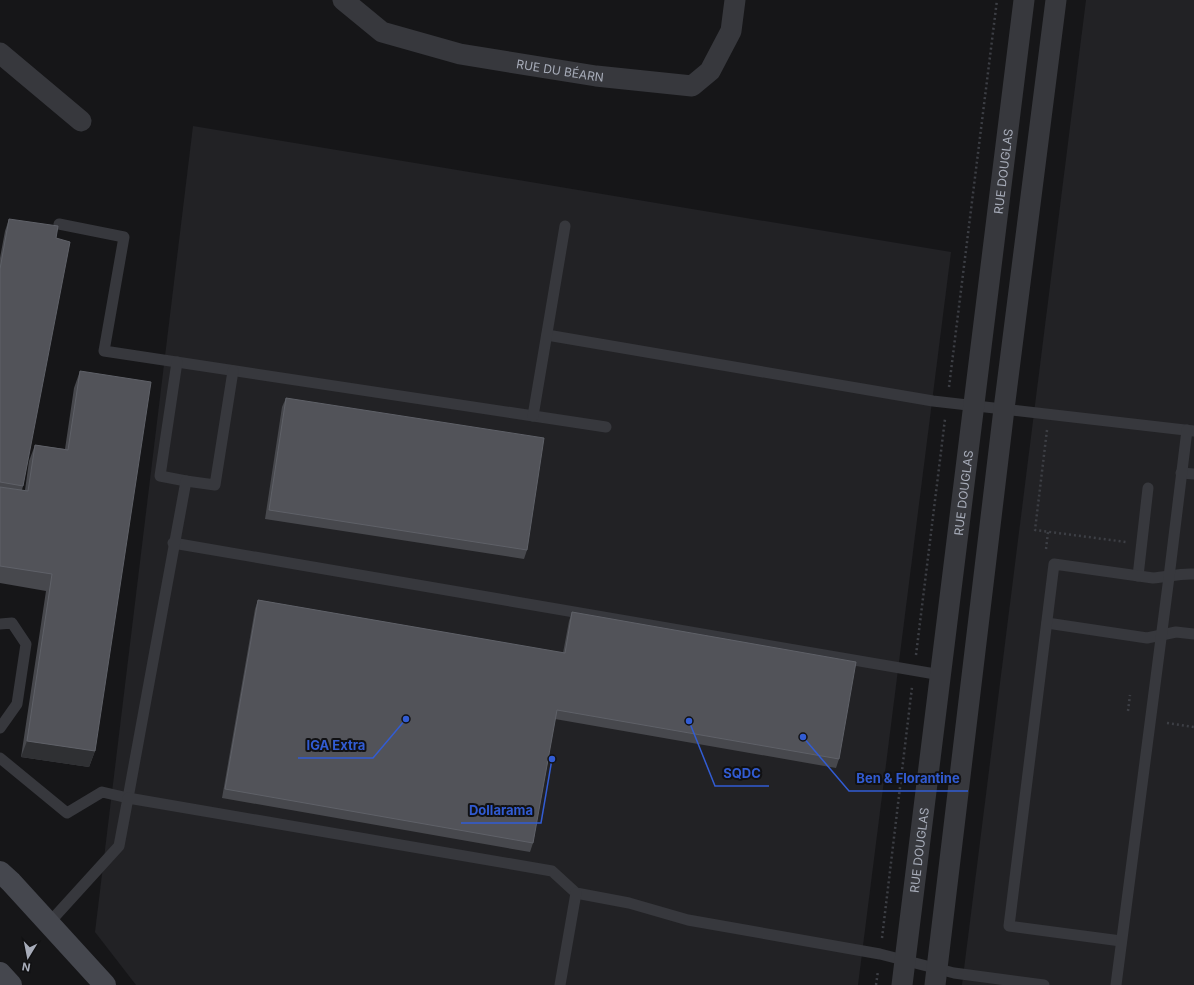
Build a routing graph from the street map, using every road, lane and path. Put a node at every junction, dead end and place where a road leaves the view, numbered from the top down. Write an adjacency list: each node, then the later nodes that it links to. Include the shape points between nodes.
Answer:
1 (343, 0): 2 (street, RUE DU BÉARN, via 382,32 460,54 596,76 692,86 710,71 731,31)
2 (735, 0)
3 (997, 0): 13 (path)
4 (1024, 0): 14 (street, RUE DOUGLAS)
5 (1056, 0): 15 (street)
6 (0, 52): 7 (street)
7 (81, 121)
8 (59, 224): 11 (lane, via 124,237 104,351)
9 (565, 226): 10 (lane)
10 (546, 335): 14 (lane); 16 (lane)
11 (176, 362): 12 (lane); 23 (lane, via 160,476)
12 (233, 371): 16 (lane); 23 (lane, via 214,485)
13 (950, 384)
14 (973, 406): 15 (lane); 35 (street, RUE DOUGLAS)
15 (1004, 409): 19 (lane); 51 (street)
16 (533, 416): 17 (lane)
17 (606, 427)
18 (1047, 429): 25 (path, via 1035,530)
19 (1190, 430): 21 (lane)
20 (943, 439): 34 (path)
21 (1181, 473): 22 (lane); 29 (lane)
22 (1194, 474)
23 (186, 481): 26 (lane)
24 (1148, 488): 28 (lane)
25 (1129, 542)
26 (174, 543): 35 (lane); 43 (lane)
27 (1194, 574): 29 (lane, via 1183,573)
28 (1138, 576): 29 (lane); 30 (lane, via 1054,564)
29 (1169, 577): 33 (lane)
30 (1047, 623): 33 (lane, via 1147,638); 48 (lane, via 1009,926)
31 (0, 624): 41 (lane, via 12,623 26,644 17,704)
32 (1194, 634): 33 (lane, via 1176,632)
33 (1162, 635): 48 (lane)
34 (917, 651)
35 (941, 675): 49 (street, RUE DOUGLAS)
36 (1130, 695): 37 (path)
37 (1128, 711)
38 (908, 714): 47 (path)
39 (1165, 723): 40 (path)
40 (1194, 727)
41 (0, 728)
42 (0, 758): 43 (lane, via 67,813 102,792)
43 (128, 798): 45 (lane, via 552,871); 46 (lane, via 119,846)
44 (0, 872): 46 (street)
45 (576, 893): 49 (lane, via 629,903 688,920); 55 (lane)
46 (49, 922): 54 (street)
47 (882, 934)
48 (1122, 941): 58 (lane)
49 (905, 960): 51 (lane); 56 (street, RUE DOUGLAS)
50 (0, 973): 53 (street)
51 (936, 977): 52 (lane, via 954,973)
52 (982, 981): 57 (lane)
53 (12, 985)
54 (105, 985)
55 (560, 985)
56 (902, 985)
57 (1044, 985)
58 (1116, 985)

